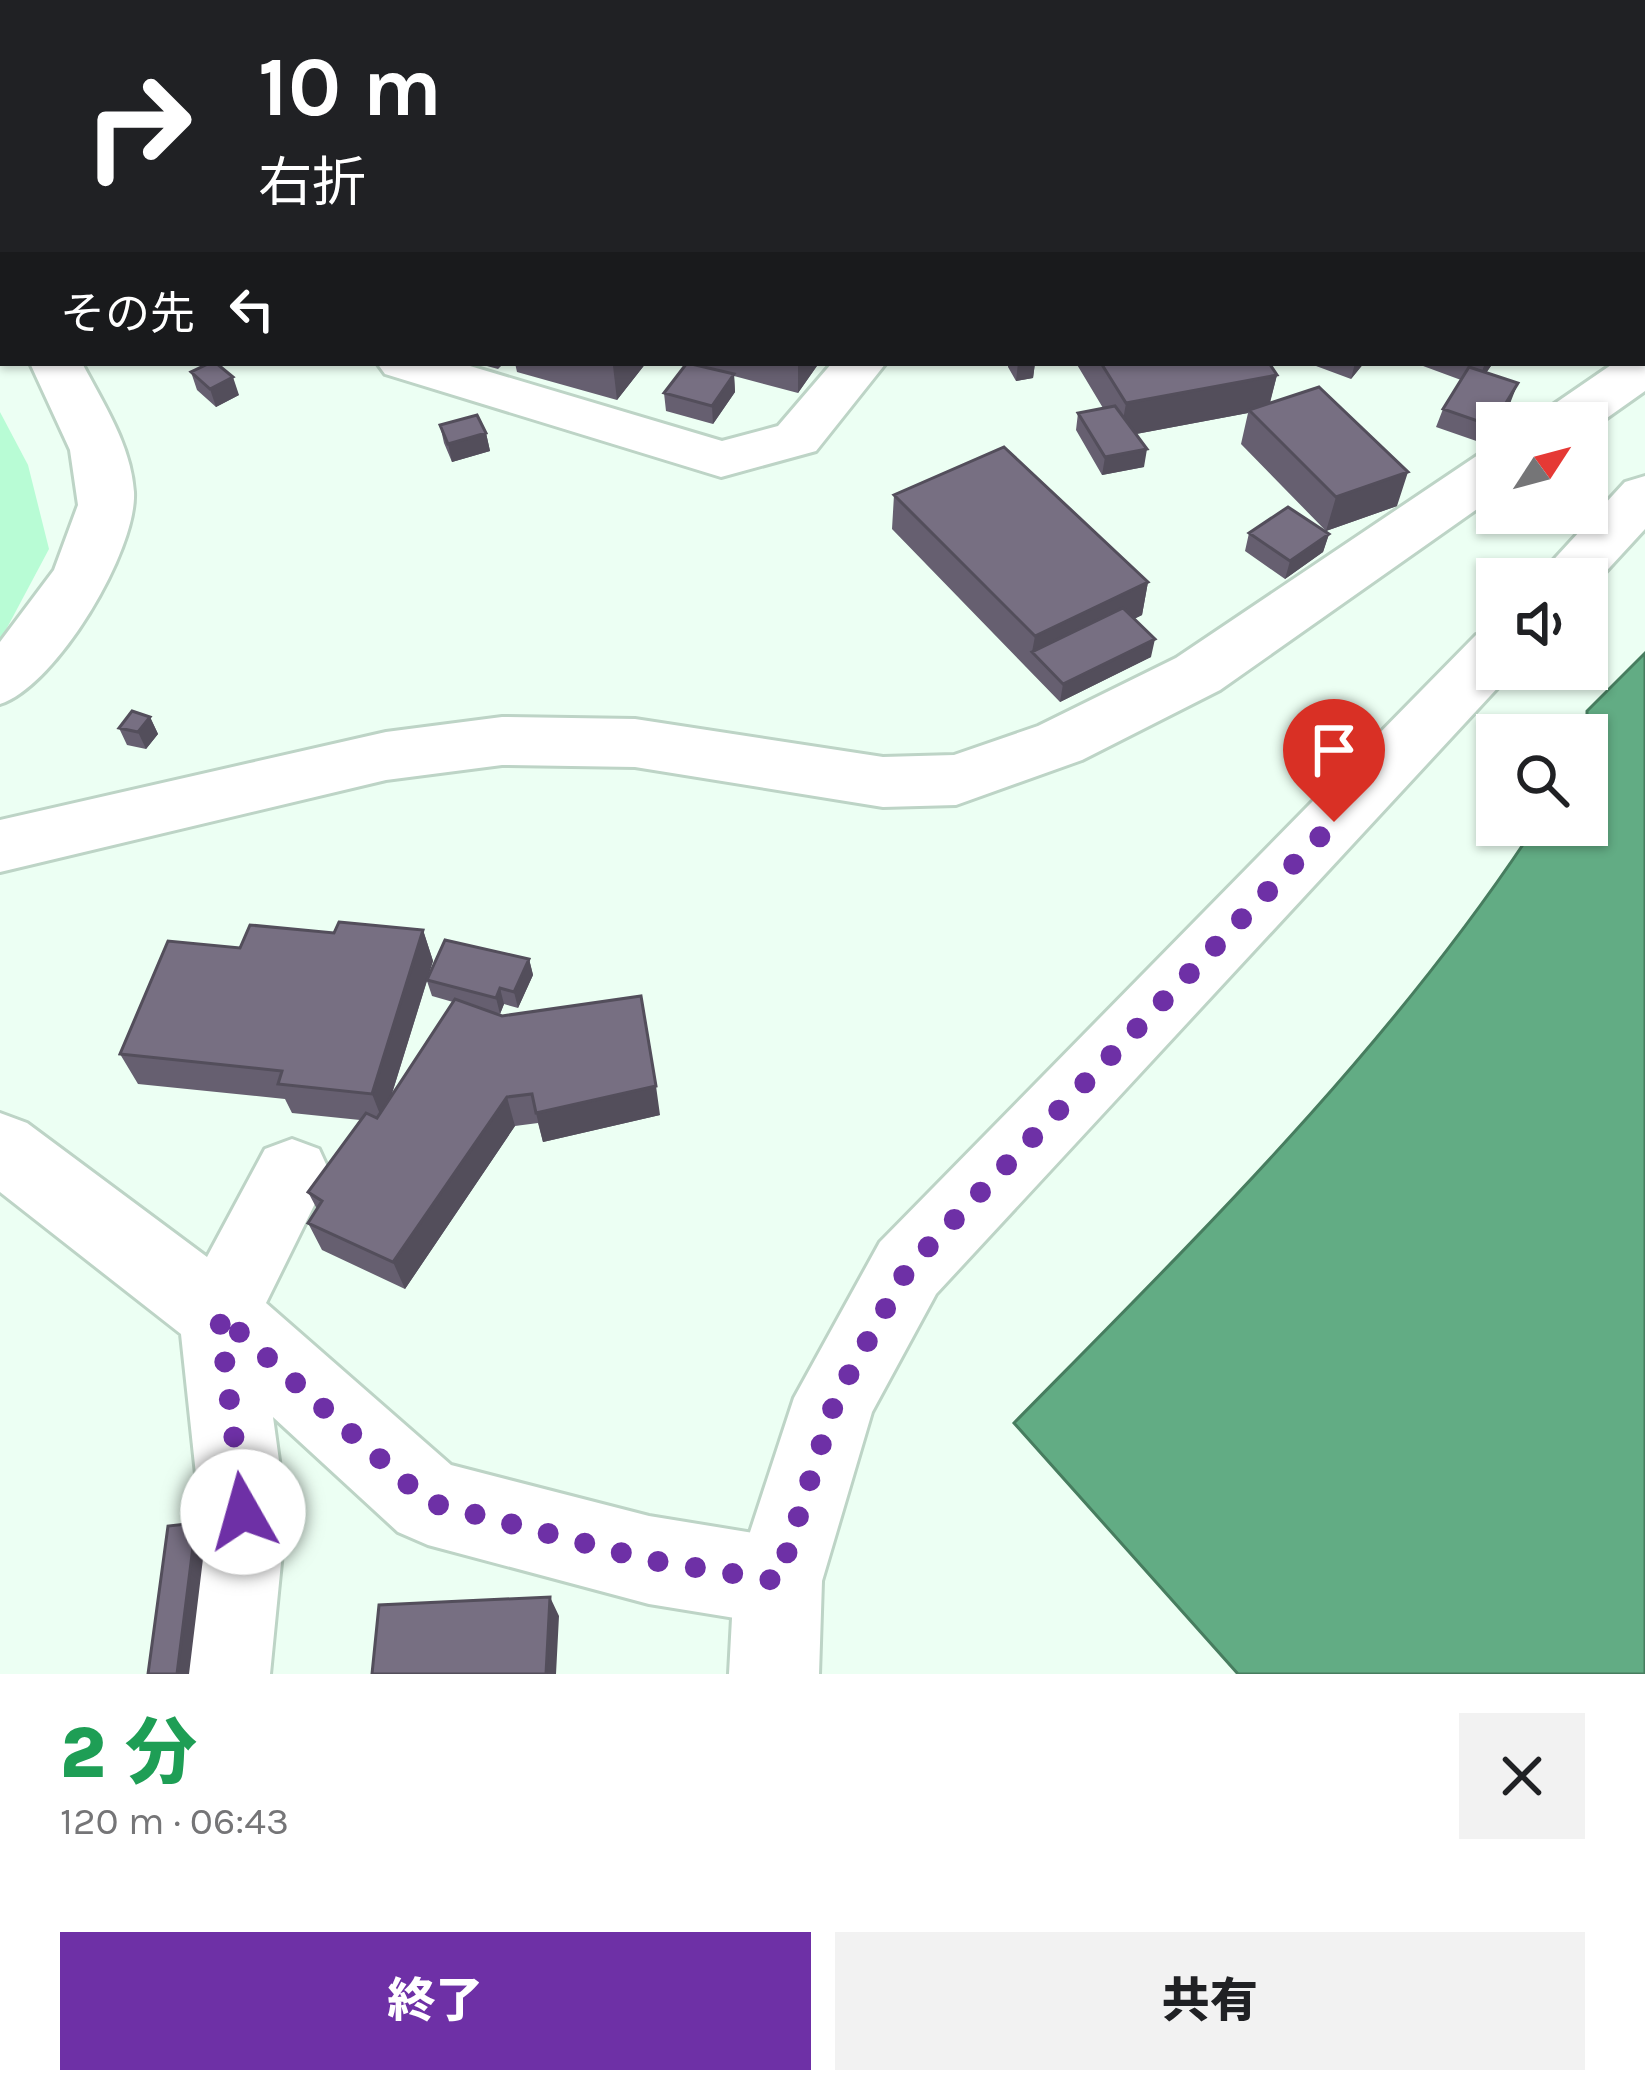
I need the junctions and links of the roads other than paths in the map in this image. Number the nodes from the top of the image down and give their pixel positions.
1 (57, 366) edge
2 (414, 366) edge
3 (858, 366) edge
4 (1645, 366) edge
5 (1593, 402) edge
6 (1476, 482) edge
7 (1645, 495) edge
8 (1585, 558) edge
9 (1476, 672) edge
10 (0, 681) edge
11 (0, 846) edge
12 (0, 1147) edge
13 (292, 1173) dead end
14 (219, 1314) junction
15 (778, 1581) junction
16 (225, 1674) edge
17 (774, 1674) edge

1 - 10 street
2 - 3 street
4 - 5 street
6 - 11 street
7 - 8 street
9 - 15 street
12 - 14 street
13 - 14 street
14 - 15 street
14 - 16 street
15 - 17 street

